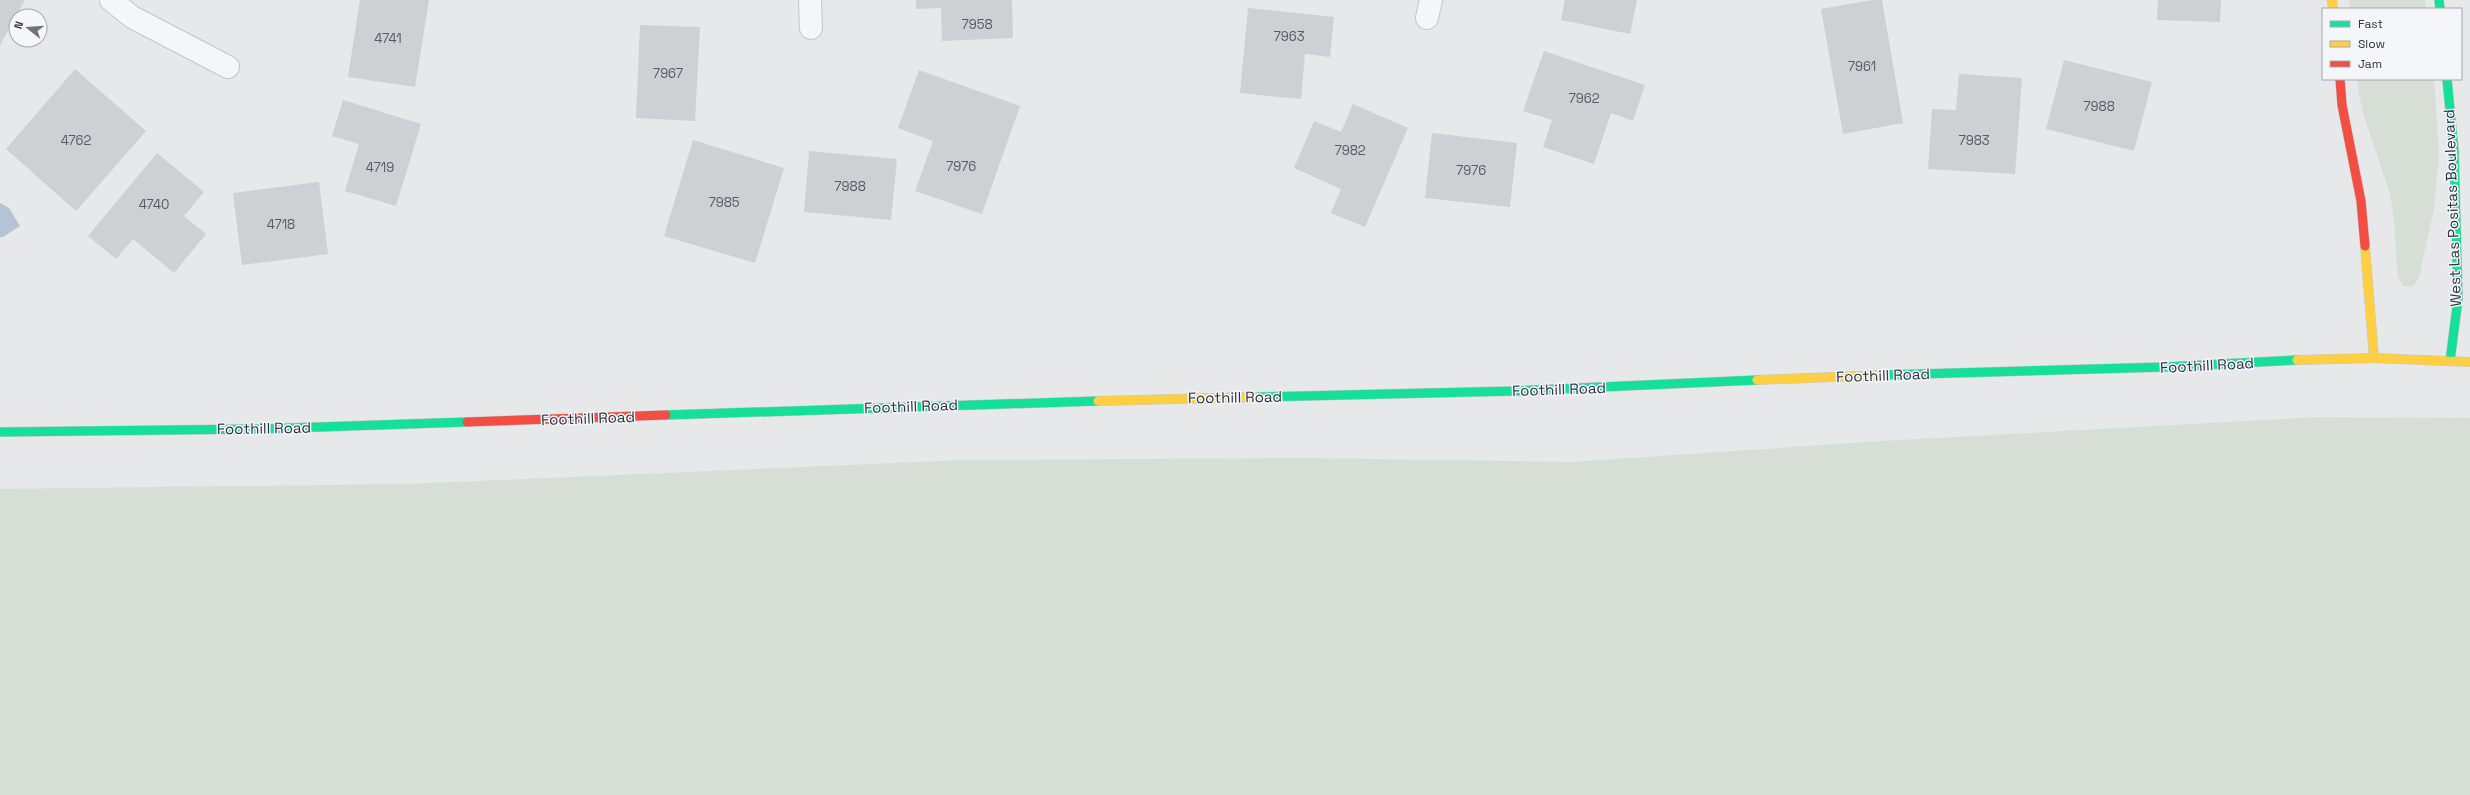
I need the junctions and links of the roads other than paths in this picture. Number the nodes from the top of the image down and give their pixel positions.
1 (111, 0) edge
2 (810, 0) edge
3 (811, 28) dead end
4 (228, 67) dead end
5 (2340, 80) edge
6 (2447, 80) edge
7 (2374, 358) junction
8 (2450, 361) junction
9 (2470, 362) edge
10 (0, 432) edge

1 - 4 street
2 - 3 street
5 - 7 main road
6 - 8 main road, West Las Positas Boulevard
7 - 8 main road, Foothill Road
7 - 10 main road, Foothill Road
8 - 9 main road, Foothill Road

